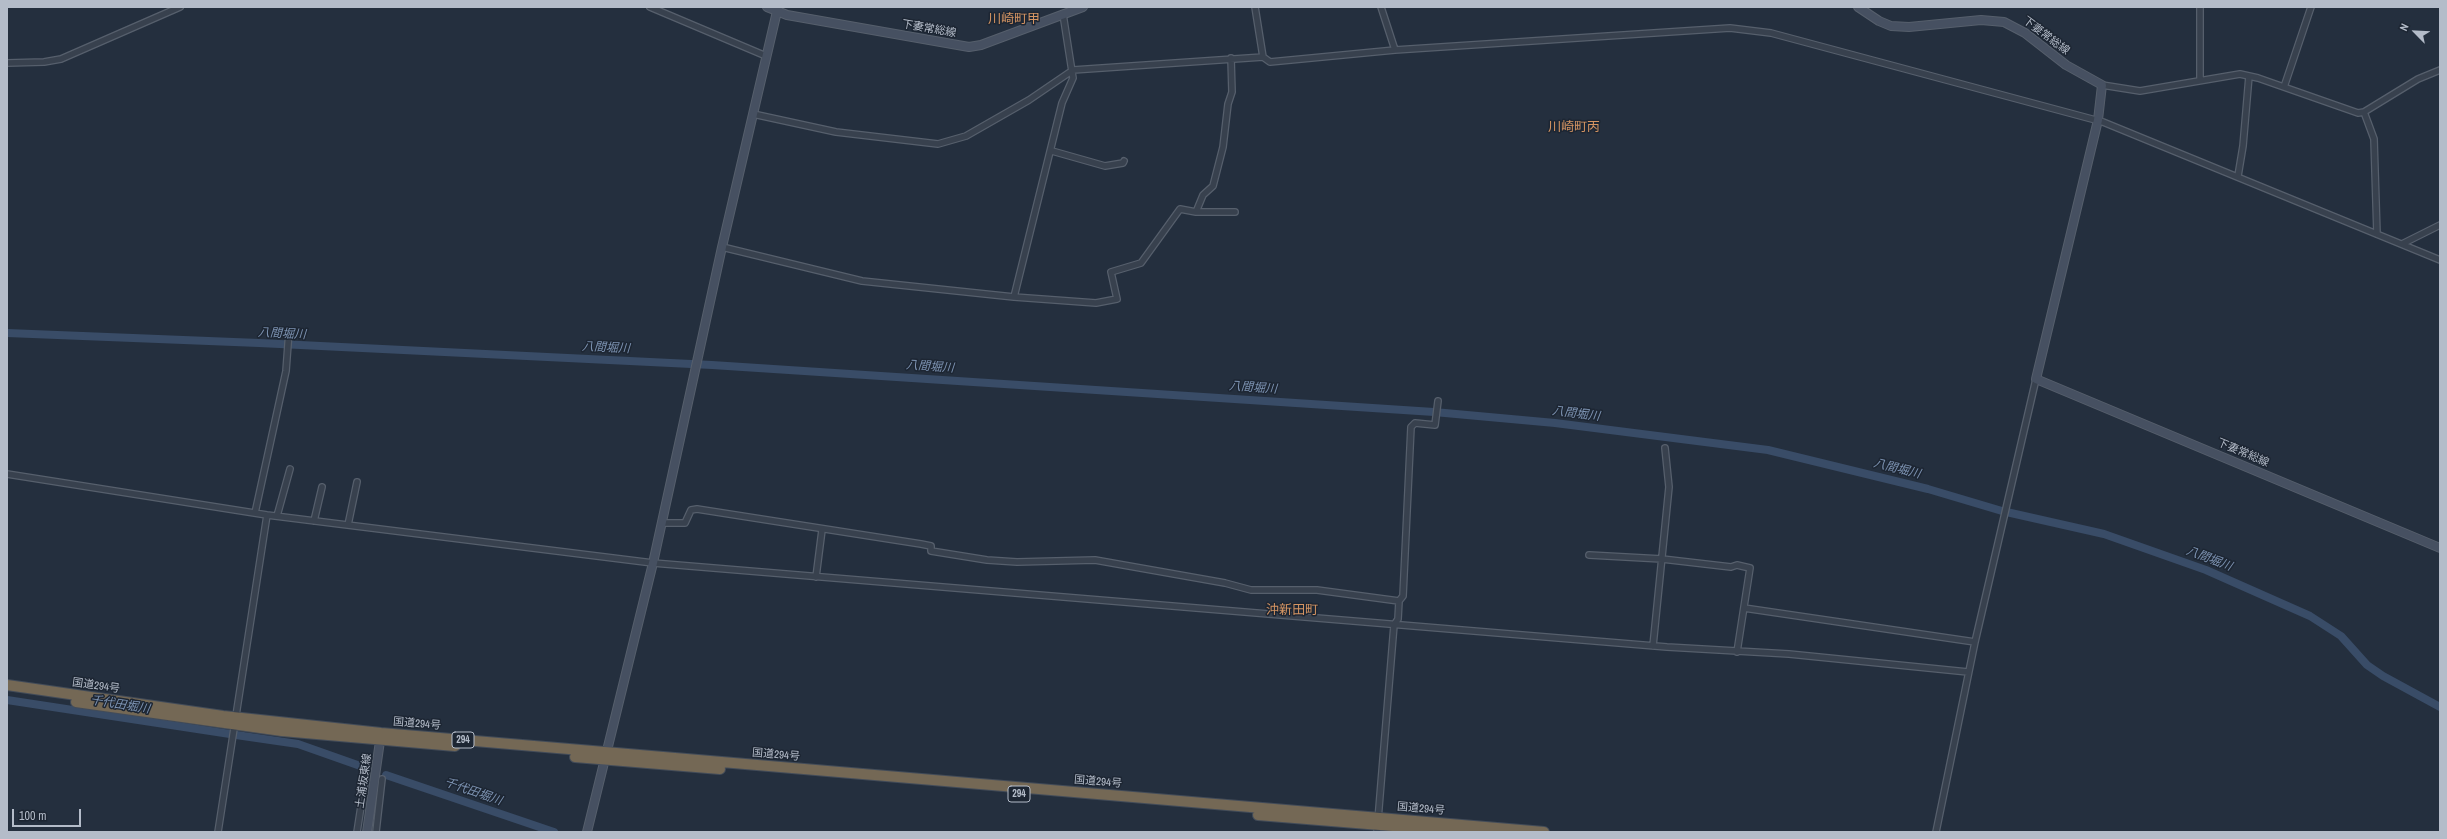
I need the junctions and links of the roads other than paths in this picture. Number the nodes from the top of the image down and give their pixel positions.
1 (180, 7) edge
2 (650, 7) edge
3 (767, 7) edge
4 (1083, 7) edge
5 (1255, 7) edge
6 (1381, 7) edge
7 (1858, 7) edge
8 (2200, 7) edge
9 (2311, 7) edge
10 (777, 9) edge
11 (1063, 14) junction
12 (1394, 50) junction
13 (766, 56) junction
14 (1263, 57) junction
15 (1230, 58) junction
16 (7, 64) edge
17 (1073, 70) junction
18 (2440, 70) edge
19 (2249, 76) junction
20 (2200, 79) junction
21 (2102, 85) junction
22 (2284, 87) junction
23 (2364, 112) junction
24 (753, 114) junction
25 (2098, 120) junction
26 (1052, 151) junction
27 (1124, 161) dead end
28 (2238, 176) junction
29 (1196, 212) junction
30 (1235, 212) dead end
31 (2440, 225) edge
32 (2377, 234) junction
33 (2402, 244) junction
34 (722, 247) junction
35 (2440, 260) edge
36 (1014, 297) junction
37 (289, 332) dead end
38 (2036, 379) junction
39 (1438, 401) dead end
40 (1665, 448) dead end
41 (290, 469) dead end
42 (7, 474) edge
43 (357, 482) dead end
44 (322, 487) dead end
45 (255, 513) junction
46 (267, 515) junction
47 (277, 516) junction
48 (314, 521) junction
49 (662, 522) junction
50 (348, 525) junction
51 (822, 530) junction
52 (2440, 548) edge
53 (1589, 555) dead end
54 (1662, 559) junction
55 (653, 563) junction
56 (816, 577) junction
57 (1399, 601) junction
58 (1744, 608) junction
59 (1394, 625) junction
60 (1975, 642) junction
61 (1653, 646) junction
62 (1737, 652) junction
63 (1968, 672) junction
64 (7, 685) edge
65 (7, 692) edge
66 (235, 722) junction
67 (381, 736) junction
68 (606, 756) junction
69 (366, 774) dead end
70 (382, 779) dead end
71 (1378, 825) edge
72 (218, 832) edge
73 (357, 832) edge
74 (367, 832) edge
75 (376, 832) edge
76 (587, 832) edge
77 (1466, 832) edge
78 (1544, 832) edge
79 (1936, 832) edge

1 - 16 street
2 - 13 street
3 - 10 main road, 下妻常総線
4 - 11 main road, 下妻常総線
5 - 14 street
6 - 12 street
7 - 21 main road, 下妻常総線
8 - 20 street
9 - 22 street
10 - 11 main road, 下妻常総線
10 - 13 main road
11 - 17 street
12 - 14 street
12 - 25 street
13 - 24 main road
14 - 15 street
15 - 17 street
15 - 29 street
17 - 24 street
17 - 26 street
18 - 23 street
19 - 20 street
19 - 22 street
19 - 28 street
20 - 21 street
21 - 25 main road
22 - 23 street
23 - 32 street
24 - 34 main road
25 - 28 street
25 - 38 main road
26 - 27 street
26 - 36 street
28 - 32 street
29 - 30 street
29 - 36 street
31 - 33 street
32 - 33 street
33 - 35 street
34 - 36 street
34 - 49 main road
37 - 45 street
38 - 52 main road, 下妻常総線
38 - 60 street
39 - 57 street
40 - 54 street
41 - 47 street
42 - 45 street
43 - 50 street
44 - 48 street
45 - 46 street
46 - 47 street
46 - 66 street
47 - 48 street
48 - 50 street
49 - 51 street
49 - 55 main road
50 - 55 street
51 - 56 street
51 - 57 street
53 - 54 street
54 - 58 street
54 - 61 street
55 - 56 street
55 - 68 main road
56 - 59 street
57 - 59 street
58 - 60 street
58 - 62 street
59 - 61 street
59 - 71 street
60 - 63 street
61 - 62 street
62 - 63 street
63 - 79 street
64 - 66 highway, 国道294号 / 294
65 - 66 highway, 国道294号 / 294
66 - 67 highway, 国道294号 / 294
66 - 72 street
67 - 68 highway, 国道294号 / 294
67 - 74 main road, 土浦坂東線
68 - 71 highway, 国道294号 / 294
68 - 76 main road
69 - 73 street
70 - 75 street
71 - 77 highway, 国道294号 / 294
71 - 78 highway, 国道294号 / 294

